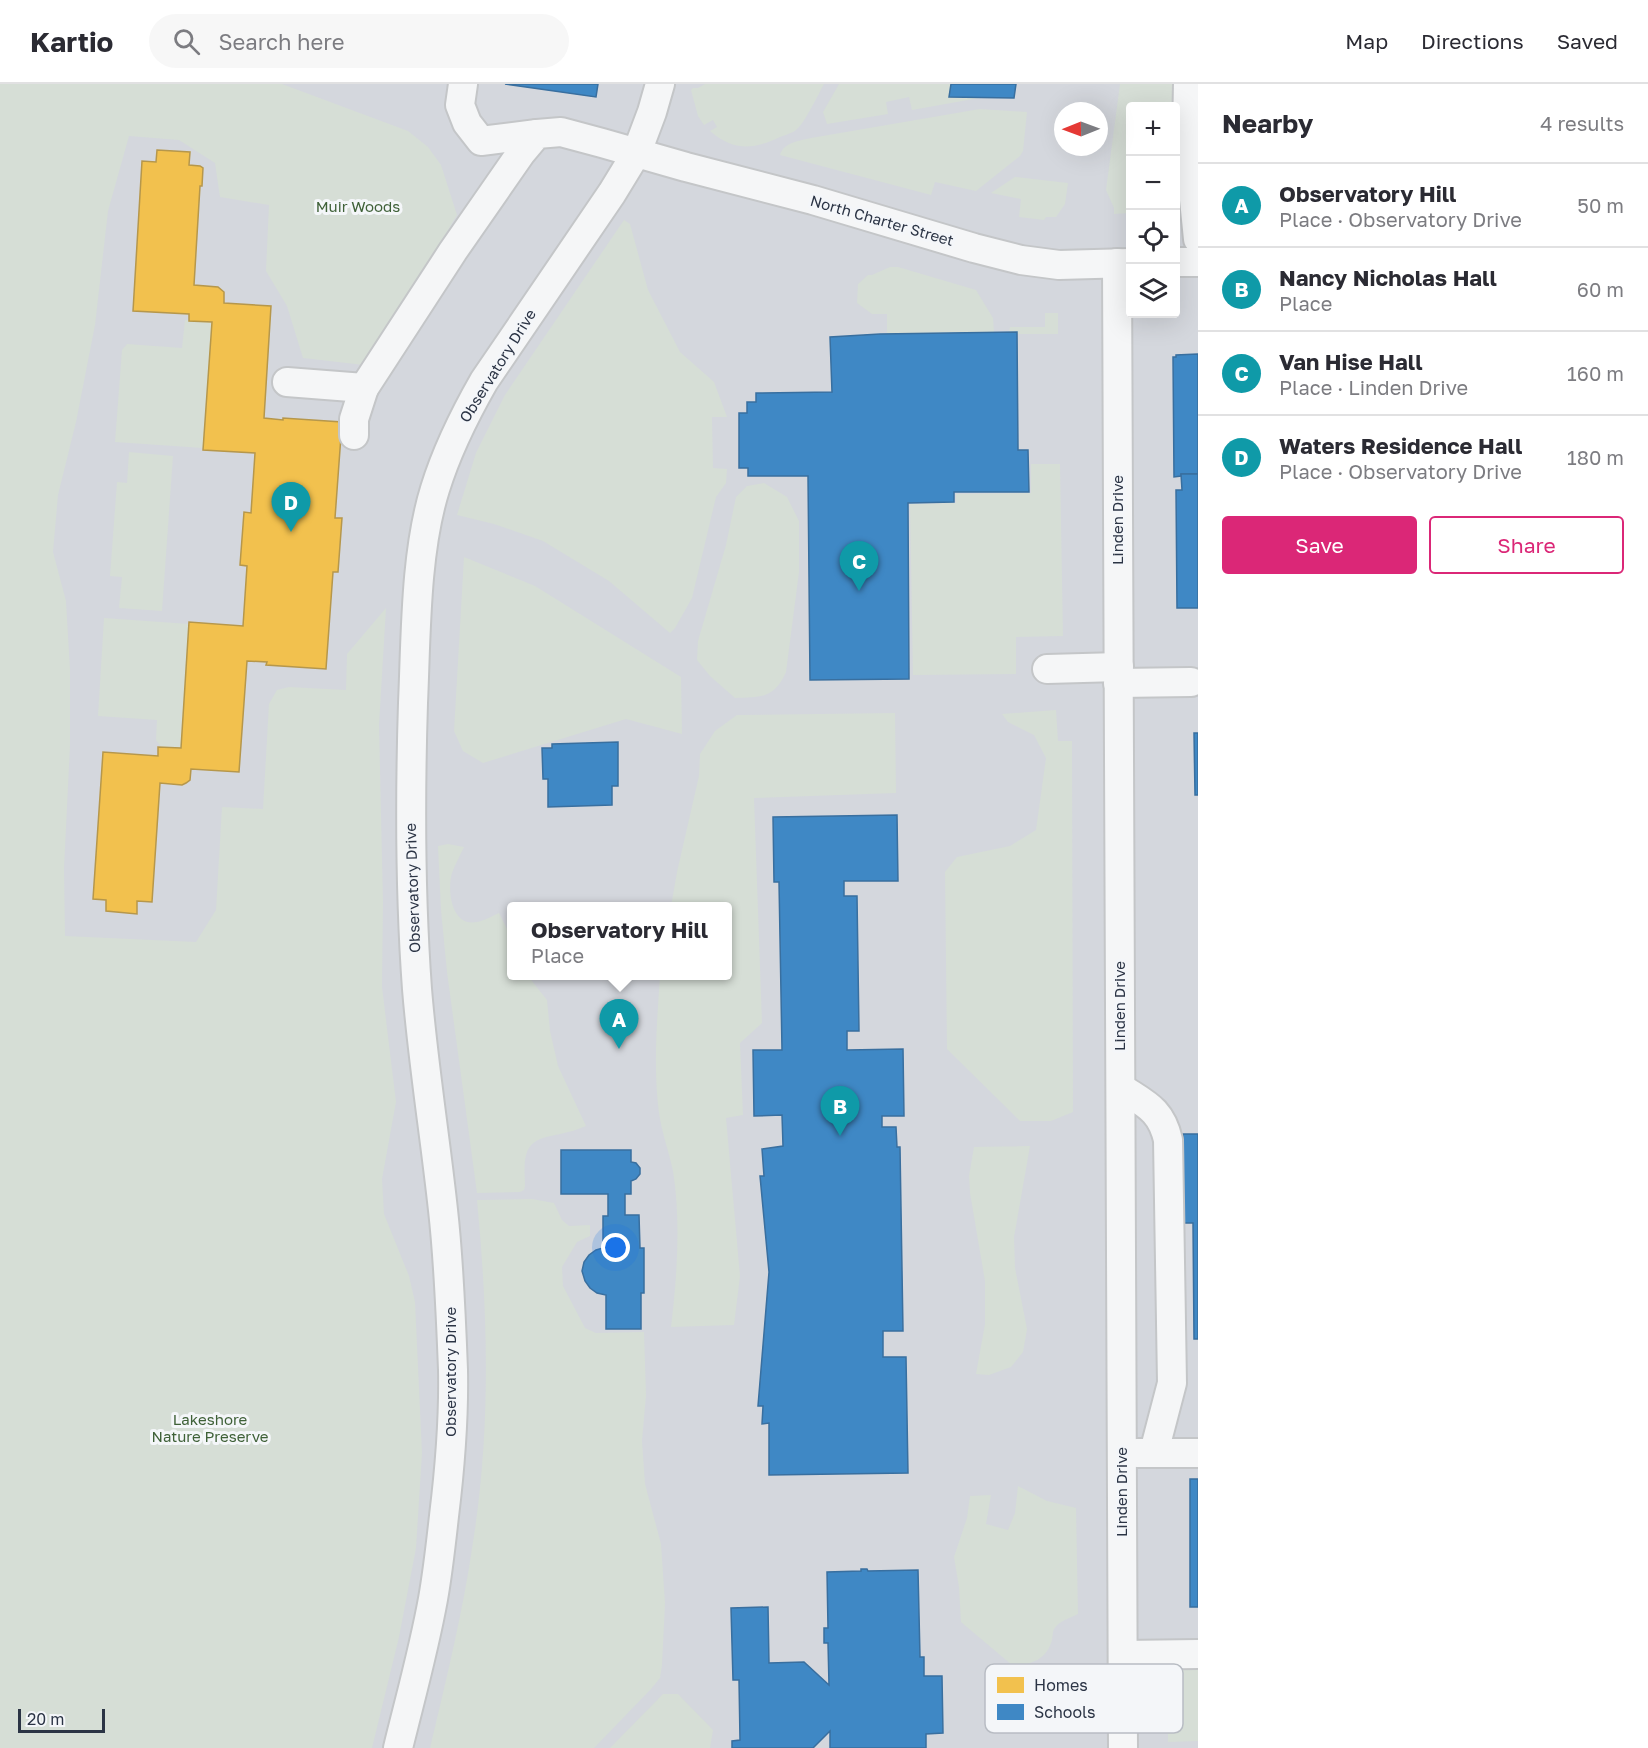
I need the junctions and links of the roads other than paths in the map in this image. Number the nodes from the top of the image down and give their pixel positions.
1 (463, 84) edge
2 (660, 84) edge
3 (1188, 84) edge
4 (1181, 130) edge
5 (537, 134) junction
6 (637, 152) junction
7 (1198, 239) edge
8 (1180, 262) edge
9 (1198, 262) edge
10 (1124, 263) edge
11 (287, 382) dead end
12 (364, 388) junction
13 (354, 435) dead end
14 (1047, 669) dead end
15 (1118, 675) junction
16 (1191, 682) dead end
17 (1121, 1088) junction
18 (1154, 1452) junction
19 (1122, 1453) junction
20 (1198, 1453) edge
21 (1198, 1654) edge
22 (1123, 1655) junction
23 (1123, 1664) edge
24 (398, 1748) edge

1 - 5 street, North Charter Street
2 - 6 street, Observatory Drive
3 - 4 street
4 - 7 street
5 - 6 street, North Charter Street
5 - 12 street
6 - 10 street, North Charter Street
6 - 24 street, Observatory Drive
8 - 9 street
10 - 15 street, Linden Drive
11 - 12 street
12 - 13 street
14 - 15 street
15 - 16 street
15 - 17 street, Linden Drive
17 - 18 street
17 - 19 street, Linden Drive
18 - 19 street
18 - 20 street
19 - 22 street, Linden Drive
21 - 22 street
22 - 23 street, Linden Drive

